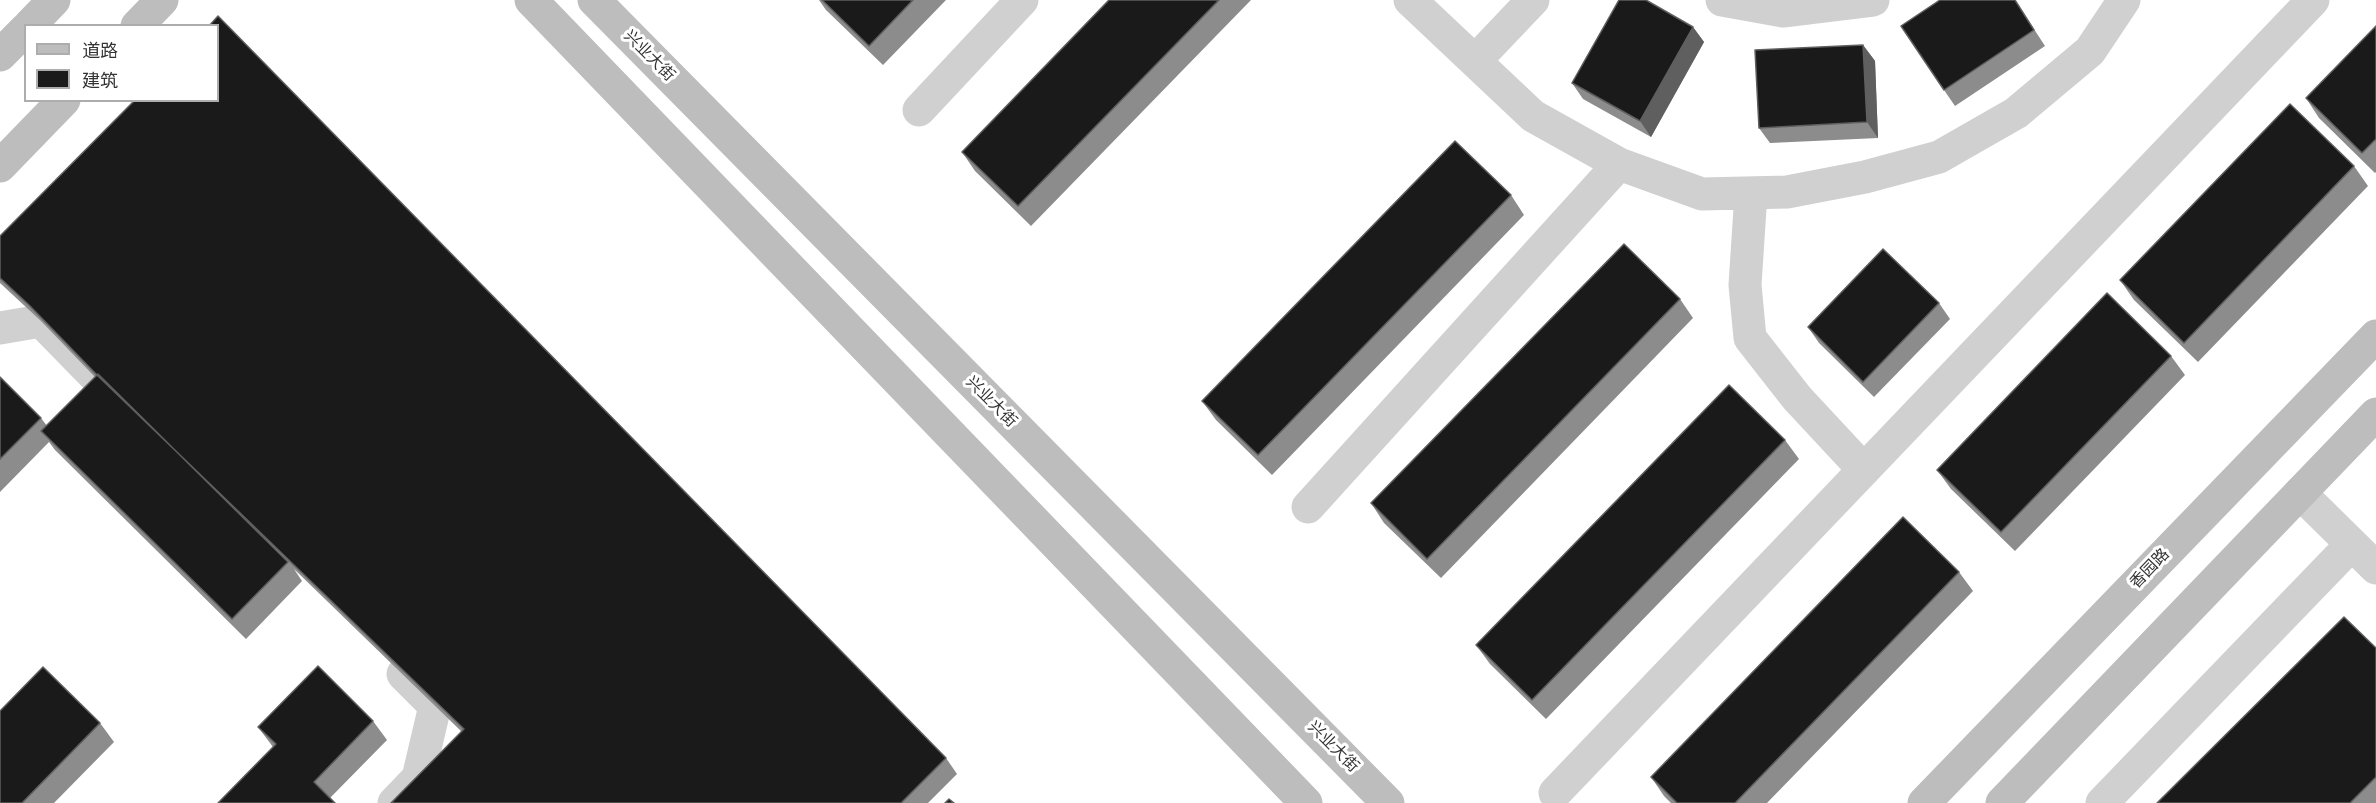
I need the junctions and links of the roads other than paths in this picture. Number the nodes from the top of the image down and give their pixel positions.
1 (54, 0) edge
2 (162, 0) edge
3 (531, 0) edge
4 (594, 0) edge
5 (1022, 0) edge
6 (1410, 0) edge
7 (1533, 0) edge
8 (1722, 0) edge
9 (1873, 0) edge
10 (2124, 0) edge
11 (2313, 0) edge
12 (31, 24) edge
13 (139, 24) edge
14 (24, 31) edge
15 (0, 55) edge
16 (1475, 61) junction
17 (62, 102) edge
18 (919, 110) dead end
19 (1619, 164) junction
20 (0, 166) edge
21 (1751, 193) junction
22 (0, 328) edge
23 (2376, 336) edge
24 (2376, 414) edge
25 (145, 426) edge
26 (1864, 470) junction
27 (2300, 493) junction
28 (1308, 507) dead end
29 (2352, 544) junction
30 (2376, 568) edge
31 (380, 653) edge
32 (1555, 794) dead end
33 (394, 803) edge
34 (1306, 803) edge
35 (1388, 803) edge
36 (1924, 803) edge
37 (2002, 803) edge
38 (2102, 803) edge

1 - 12 main road
2 - 13 main road
3 - 34 main road
4 - 35 main road, 兴业大街
5 - 18 street
6 - 16 street
7 - 16 street
8 - 9 street
10 - 21 street
11 - 26 street
14 - 15 main road
16 - 19 street
17 - 20 main road
19 - 21 street
19 - 28 street
21 - 26 street
22 - 25 street
23 - 36 main road, 香园路
24 - 27 main road
26 - 32 street
27 - 29 street
27 - 37 main road
29 - 30 street
29 - 38 street
31 - 33 street

